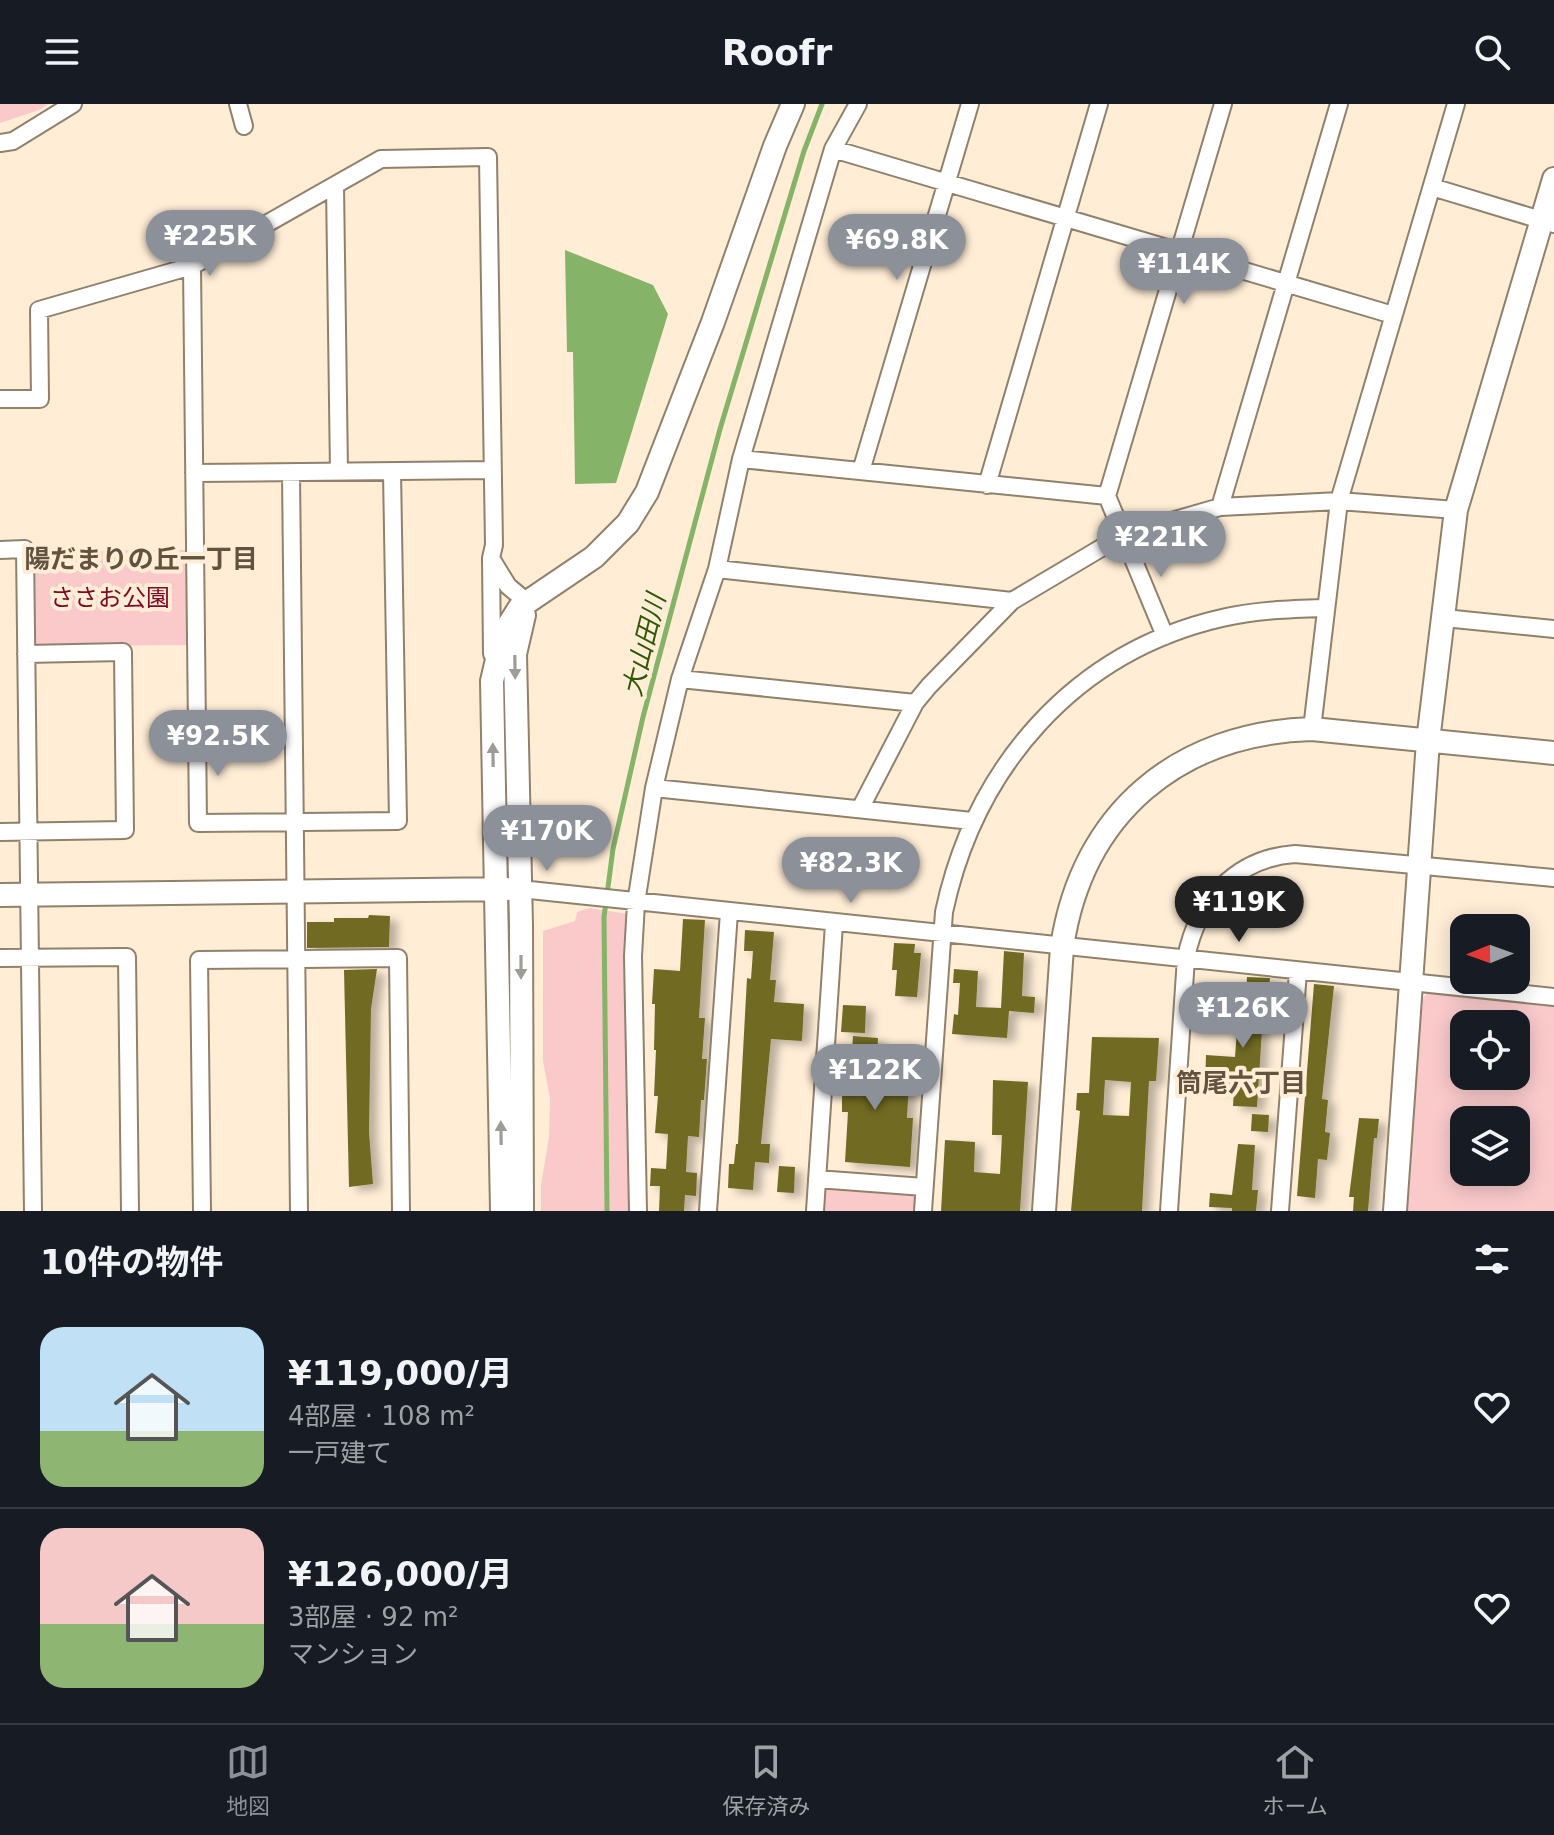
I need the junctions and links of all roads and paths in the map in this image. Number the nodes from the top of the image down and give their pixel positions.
1 (73, 104) edge
2 (238, 104) edge
3 (793, 104) edge
4 (858, 104) edge
5 (970, 104) edge
6 (1099, 104) edge
7 (1223, 104) edge
8 (1339, 104) edge
9 (1456, 104) edge
10 (244, 126) dead end
11 (0, 143) edge
12 (833, 149) junction
13 (1554, 179) edge
14 (947, 183) junction
15 (335, 185) junction
16 (1432, 187) junction
17 (1065, 218) junction
18 (1548, 222) edge
19 (1180, 251) junction
20 (192, 266) junction
21 (1287, 284) junction
22 (1393, 315) junction
23 (0, 399) edge
24 (741, 459) junction
25 (493, 470) junction
26 (861, 471) junction
27 (339, 472) junction
28 (392, 472) junction
29 (194, 473) junction
30 (291, 473) junction
31 (987, 485) junction
32 (1107, 496) junction
33 (1339, 501) junction
34 (1220, 507) junction
35 (1456, 510) junction
36 (1123, 535) junction
37 (0, 550) edge
38 (491, 558) junction
39 (717, 569) junction
40 (532, 598) junction
41 (1012, 601) junction
42 (1325, 608) junction
43 (1444, 618) junction
44 (1554, 629) edge
45 (1165, 636) junction
46 (26, 654) junction
47 (680, 679) junction
48 (492, 681) junction
49 (915, 703) junction
50 (1312, 729) junction
51 (1428, 741) junction
52 (1554, 753) edge
53 (654, 788) junction
54 (860, 809) junction
55 (972, 821) junction
56 (296, 822) junction
57 (0, 832) edge
58 (29, 832) junction
59 (1420, 865) junction
60 (1554, 878) edge
61 (495, 889) junction
62 (520, 889) junction
63 (296, 891) junction
64 (29, 894) junction
65 (0, 895) edge
66 (636, 903) junction
67 (729, 912) junction
68 (834, 924) junction
69 (942, 934) junction
70 (1062, 947) junction
71 (0, 958) edge
72 (30, 958) junction
73 (1186, 958) junction
74 (296, 959) junction
75 (1298, 971) junction
76 (1411, 983) junction
77 (1554, 997) edge
78 (817, 1179) junction
79 (924, 1187) junction
80 (33, 1211) edge
81 (130, 1211) edge
82 (202, 1211) edge
83 (299, 1211) edge
84 (401, 1211) edge
85 (502, 1211) edge
86 (522, 1211) edge
87 (638, 1211) edge
88 (708, 1211) edge
89 (815, 1211) edge
90 (923, 1211) edge
91 (1044, 1211) edge
92 (1169, 1211) edge
93 (1280, 1211) edge
94 (1395, 1211) edge

1 - 11 street
2 - 10 street
3 - 40 street
4 - 12 street
5 - 14 street
6 - 17 street
7 - 19 street
8 - 21 street
9 - 16 street
12 - 14 street
12 - 24 street
13 - 18 street
14 - 17 street
14 - 26 street
15 - 20 street
15 - 25 street
15 - 27 street
16 - 18 street
16 - 22 street
17 - 19 street
17 - 31 street
18 - 35 street
19 - 21 street
19 - 32 street
20 - 23 street
20 - 29 street
21 - 22 street
21 - 34 street
22 - 33 street
24 - 26 street
24 - 39 street
25 - 28 street
25 - 38 street
26 - 31 street
27 - 28 street
27 - 30 street
28 - 56 street
29 - 30 street
29 - 56 street
30 - 56 street
31 - 32 street
32 - 36 street
33 - 34 street
33 - 35 street
33 - 42 street
34 - 36 street
35 - 43 street
36 - 41 street
36 - 45 street
37 - 46 street
38 - 40 street
38 - 48 street
39 - 41 street
39 - 47 street
40 - 48 street
40 -> 62 street
41 - 49 street
42 - 45 street
42 - 50 street
43 - 44 street
43 - 51 street
45 - 55 street
46 - 58 street
46 - 58 street
47 - 49 street
47 - 53 street
61 -> 48 street
49 - 54 street
50 - 51 street
50 - 70 street
51 - 52 street
51 - 59 street
53 - 54 street
53 - 66 street
54 - 55 street
55 - 69 street
56 - 63 street
57 - 58 street
58 - 64 street
59 - 60 street
59 - 73 street
59 - 76 street
61 - 62 street
61 - 63 street
85 -> 61 street
62 - 66 street
62 -> 86 street
63 - 64 street
63 - 74 street
64 - 65 street
64 - 72 street
66 - 67 street
66 - 87 street
67 - 68 street
67 - 88 street
68 - 69 street
68 - 78 street
69 - 70 street
69 - 79 street
70 - 73 street
70 - 91 street
71 - 72 street
72 - 80 street
72 - 81 street
73 - 75 street
73 - 92 street
74 - 82 street
74 - 83 street
74 - 84 street
75 - 76 street
75 - 93 street
76 - 77 street
76 - 94 street
78 - 79 street
78 - 89 street
79 - 90 street

